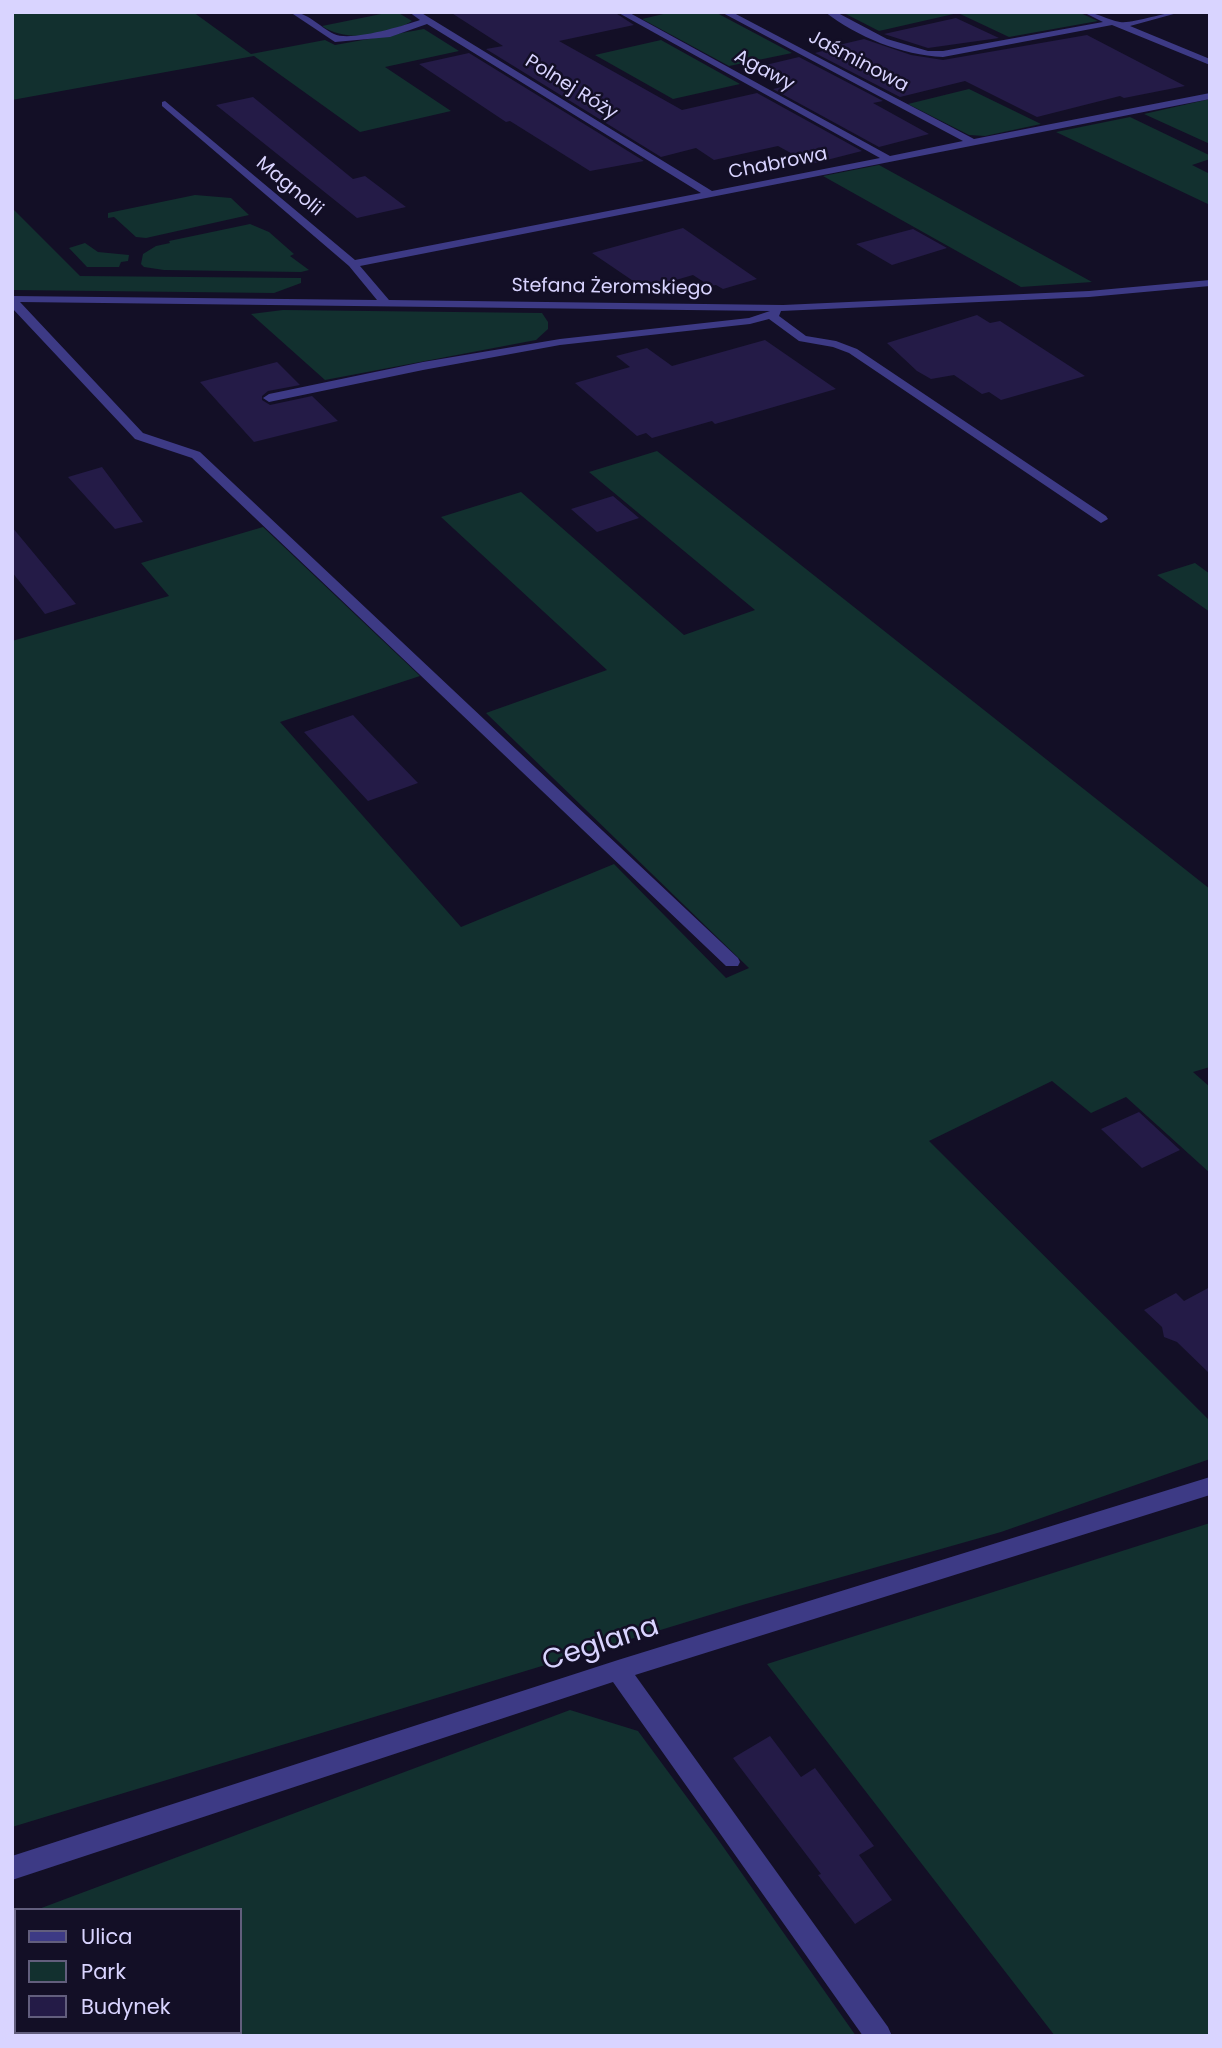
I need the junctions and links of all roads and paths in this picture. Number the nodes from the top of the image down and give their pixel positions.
1 (294, 12) edge
2 (413, 12) edge
3 (621, 12) edge
4 (725, 12) edge
5 (829, 12) edge
6 (1087, 12) edge
7 (1178, 12) edge
8 (427, 21) junction
9 (1115, 24) junction
10 (1210, 62) edge
11 (1210, 96) edge
12 (165, 104) dead end
13 (974, 143) junction
14 (891, 160) junction
15 (710, 194) junction
16 (353, 264) junction
17 (1210, 283) edge
18 (12, 300) edge
19 (386, 303) junction
20 (650, 307) junction
21 (778, 312) junction
22 (620, 336) junction
23 (269, 398) dead end
24 (1101, 519) dead end
25 (733, 962) dead end
26 (1210, 1486) edge
27 (618, 1670) junction
28 (12, 1868) edge
29 (879, 2036) edge

1 - 8 street
2 - 8 street, Polnej Róży
3 - 14 street, Agawy
4 - 13 street, Jaśminowa
5 - 9 street
6 - 9 street
7 - 9 street
8 - 15 street, Polnej Róży
9 - 10 street
11 - 13 street, Chabrowa
12 - 16 street, Magnolii
13 - 14 street, Chabrowa
14 - 15 street, Chabrowa
15 - 16 street, Chabrowa
16 - 19 street, Magnolii
17 - 21 street, Stefana Żeromskiego
18 - 19 street, Stefana Żeromskiego
18 - 25 street
19 - 20 street, Stefana Żeromskiego
20 - 21 street, Stefana Żeromskiego
20 - 22 street
21 - 22 street
21 - 24 street
22 - 23 street
26 - 27 street, Ceglana
27 - 28 street, Ceglana
27 - 29 street

